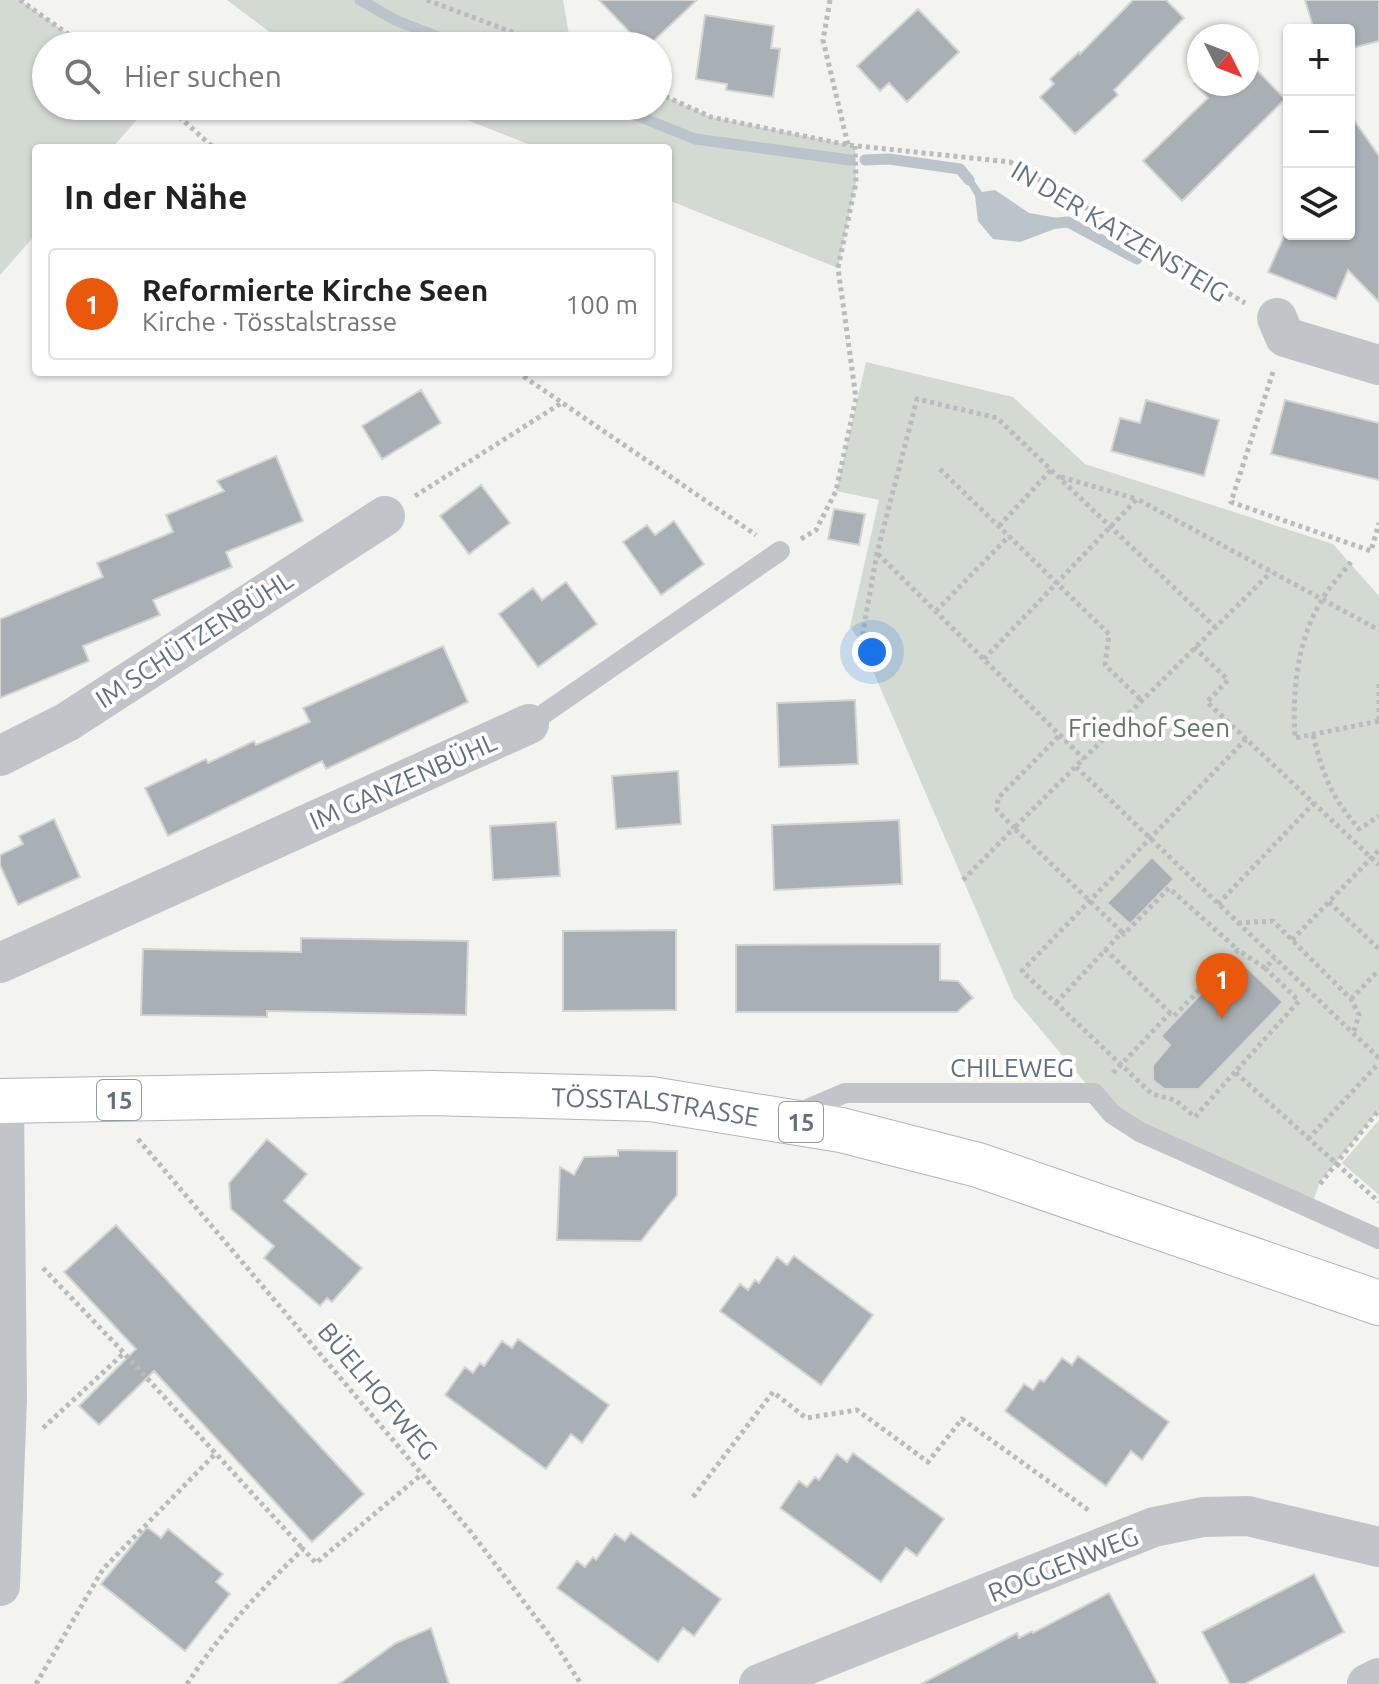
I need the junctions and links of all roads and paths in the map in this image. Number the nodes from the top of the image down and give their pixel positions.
1 (20, 0) edge
2 (427, 0) edge
3 (830, 0) edge
4 (65, 32) edge
5 (512, 32) edge
6 (672, 99) edge
7 (183, 120) edge
8 (210, 144) edge
9 (852, 146) junction
10 (1281, 328) junction
11 (1379, 365) edge
12 (523, 376) edge
13 (563, 402) junction
14 (940, 469) dead end
15 (1051, 470) junction
16 (1056, 475) junction
17 (1137, 499) junction
18 (385, 516) joint
19 (1379, 523) edge
20 (999, 526) junction
21 (1110, 526) junction
22 (1009, 536) junction
23 (780, 551) junction
24 (877, 553) junction
25 (1351, 562) dead end
26 (1271, 572) junction
27 (1056, 583) junction
28 (1322, 599) junction
29 (936, 611) junction
30 (1215, 627) junction
31 (1379, 630) edge
32 (861, 643) dead end
33 (1194, 647) junction
34 (984, 659) junction
35 (1379, 684) edge
36 (1142, 701) junction
37 (1379, 721) edge
38 (529, 724) joint
39 (1312, 734) junction
40 (1060, 735) junction
41 (1246, 739) junction
42 (0, 756) edge
43 (1084, 759) junction
44 (1076, 767) junction
45 (1314, 803) junction
46 (1379, 816) edge
47 (1014, 828) junction
48 (1150, 838) junction
49 (1379, 850) edge
50 (1371, 858) junction
51 (1379, 865) edge
52 (963, 880) dead end
53 (1090, 901) junction
54 (1329, 902) junction
55 (1218, 904) junction
56 (1238, 923) junction
57 (1122, 932) junction
58 (1292, 940) junction
59 (1105, 949) junction
60 (1379, 949) edge
61 (1238, 950) junction
62 (1275, 958) junction
63 (0, 963) edge
64 (1265, 968) junction
65 (1379, 970) edge
66 (1351, 999) junction
67 (1056, 1003) junction
68 (1170, 1013) junction
69 (1353, 1034) junction
70 (1379, 1060) edge
71 (1122, 1064) junction
72 (1235, 1072) junction
73 (1094, 1093) junction
74 (2, 1101) edge
75 (1379, 1110) edge
76 (784, 1119) junction
77 (132, 1132) dead end
78 (1308, 1139) junction
79 (1335, 1163) junction
80 (1379, 1202) edge
81 (1311, 1207) junction
82 (1379, 1239) edge
83 (42, 1267) dead end
84 (1379, 1303) edge
85 (124, 1353) junction
86 (5, 1449) junction
87 (215, 1454) junction
88 (422, 1474) junction
89 (693, 1497) dead end
90 (1127, 1538) junction
91 (1379, 1547) edge
92 (303, 1549) junction
93 (0, 1586) edge
94 (1379, 1678) edge
95 (36, 1684) edge
96 (187, 1684) edge
97 (581, 1684) edge
98 (759, 1684) edge
99 (1367, 1684) edge

1 - 4 path
2 - 5 path
3 - 9 path
6 - 9 path, IN DER KATZENSTEIG
7 - 8 path
9 - 10 path, IN DER KATZENSTEIG
9 - 23 path
10 - 11 street
10 - 19 path
12 - 13 path
13 - 18 path
13 - 23 path
14 - 20 path
15 - 16 path
15 - 20 path
15 - 24 path
16 - 17 path
16 - 21 path
17 - 21 path
17 - 26 path
18 - 42 street, IM SCHÜTZENBÜHL
20 - 22 path
21 - 27 path
21 - 30 path
22 - 27 path
22 - 29 path
23 - 38 lane, IM GANZENBÜHL
24 - 29 path
24 - 32 path
25 - 28 path
26 - 28 path
26 - 30 path
27 - 34 path
27 - 36 path
28 - 31 path
28 - 39 path
29 - 34 path
30 - 33 path
33 - 36 path
33 - 41 path
34 - 40 path
35 - 37 path
36 - 43 path
37 - 39 path
38 - 63 street, IM GANZENBÜHL
39 - 46 path
40 - 43 path
40 - 47 path
41 - 45 path
41 - 48 path
43 - 44 path
44 - 47 path
44 - 48 path
45 - 50 path
45 - 55 path
47 - 52 path
47 - 53 path
48 - 53 path
48 - 55 path
49 - 50 path
50 - 51 path
50 - 54 path
53 - 57 path
53 - 67 path
54 - 58 path
54 - 60 path
55 - 56 path
56 - 58 path
56 - 62 path
57 - 59 path
57 - 61 path
58 - 66 path
59 - 67 path
59 - 68 path
61 - 64 path
61 - 68 path
62 - 64 path
62 - 69 path
64 - 72 path
65 - 66 path
66 - 69 path
67 - 71 path
68 - 71 path
69 - 70 path
70 - 78 path
71 - 72 path
71 - 73 path
72 - 78 path
73 - 76 lane, CHILEWEG
73 - 81 lane, CHILEWEG
74 - 76 main road, TÖSSTALSTRASSE / 15
74 - 86 street
75 - 79 path
76 - 84 main road, TÖSSTALSTRASSE / 15
77 - 88 path, BÜELHOFWEG
78 - 79 path
79 - 80 path
79 - 81 path
81 - 82 lane, CHILEWEG
83 - 85 path
85 - 86 path
85 - 87 path
86 - 93 street
87 - 92 path
87 - 95 path
88 - 92 path
88 - 97 path, BÜELHOFWEG
89 - 90 path
90 - 91 street, ROGGENWEG
90 - 98 street, ROGGENWEG
92 - 96 path
94 - 99 street

